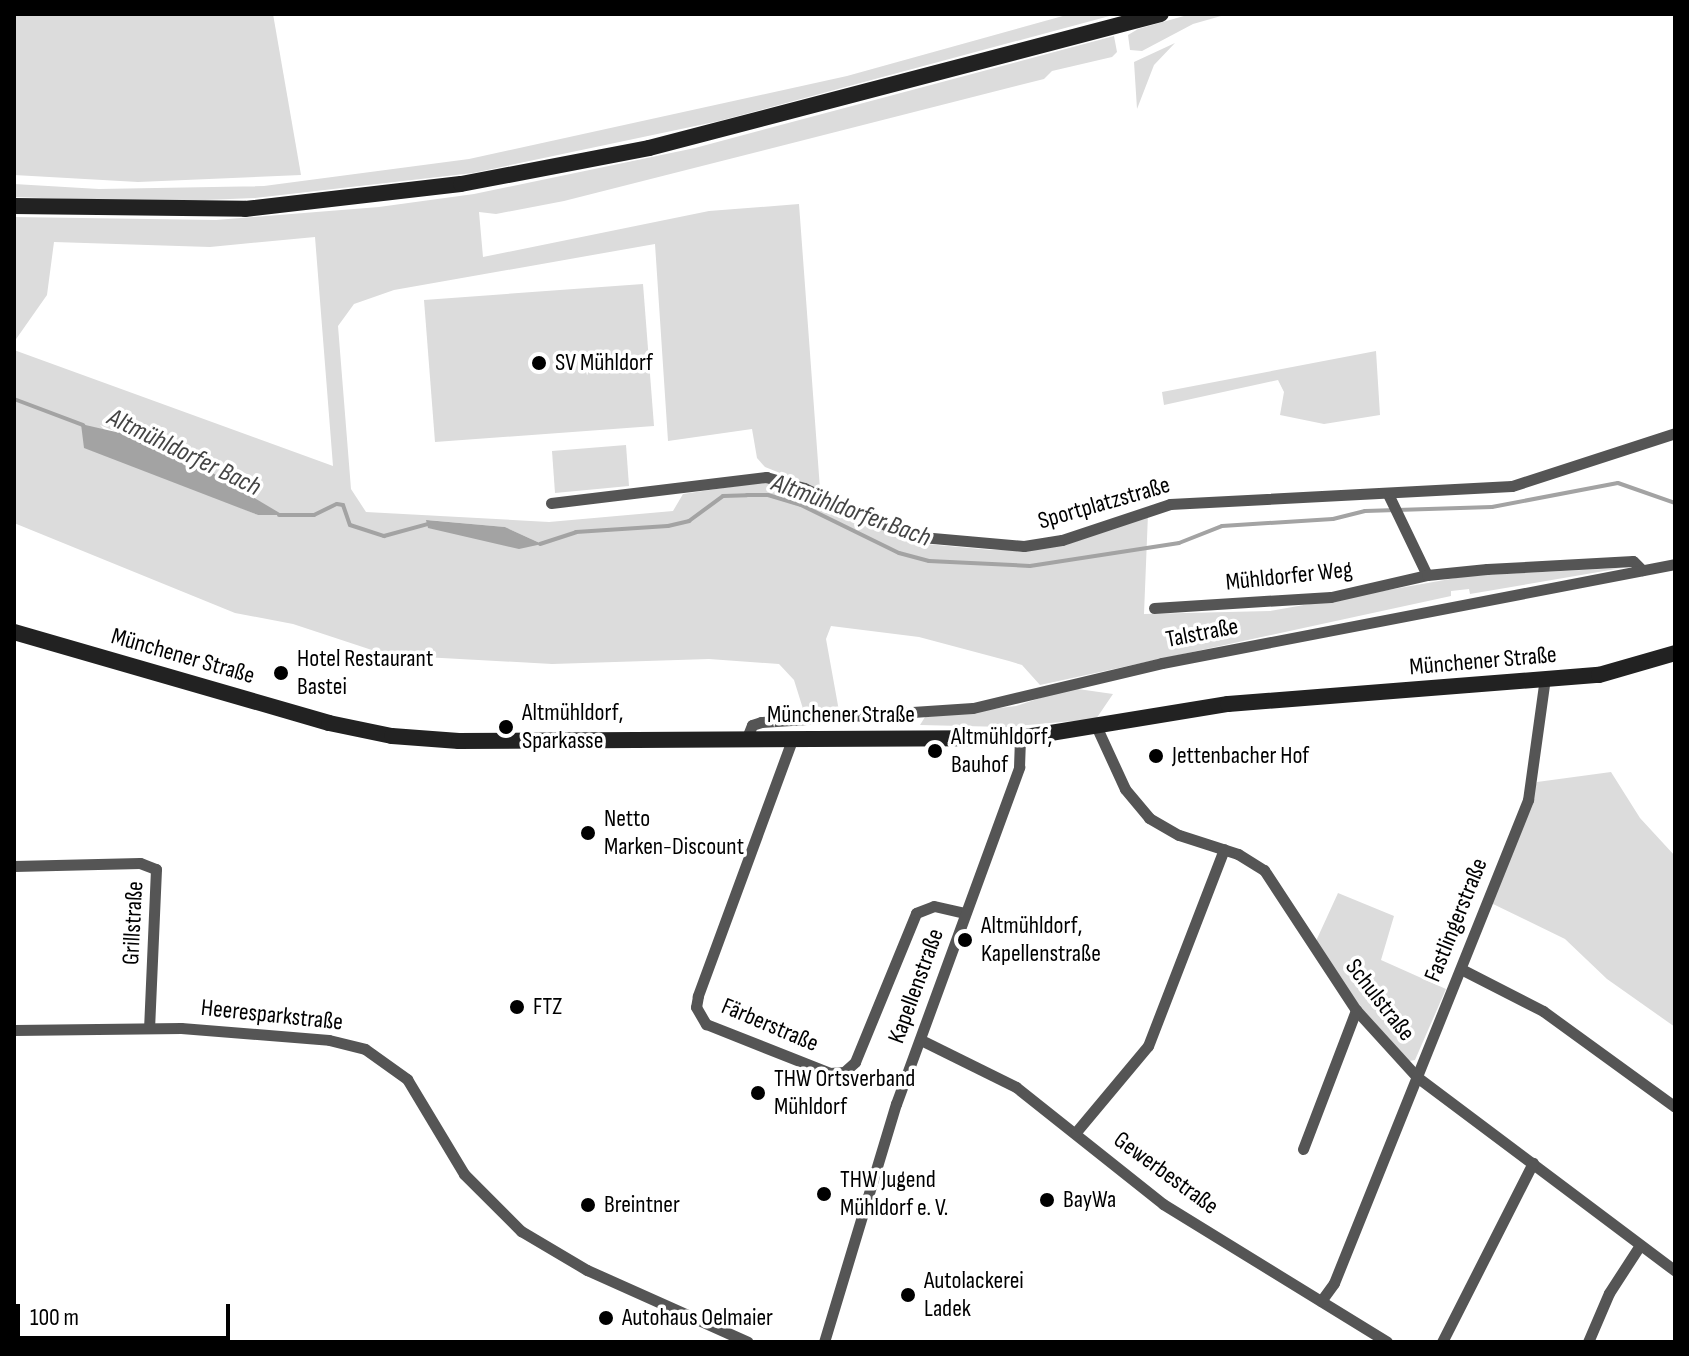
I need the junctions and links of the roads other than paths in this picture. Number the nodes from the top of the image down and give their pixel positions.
1 (1161, 14) edge
2 (14, 206) edge
3 (1675, 433) edge
4 (1389, 497) junction
5 (551, 503) dead end
6 (1675, 564) edge
7 (1642, 570) junction
8 (1427, 575) junction
9 (1154, 608) dead end
10 (17, 635) edge
11 (1675, 653) edge
12 (1545, 678) junction
13 (1097, 728) junction
14 (1020, 738) junction
15 (746, 740) junction
16 (792, 740) junction
17 (1224, 849) junction
18 (14, 866) edge
19 (965, 913) junction
20 (1461, 969) junction
21 (1356, 1010) junction
22 (149, 1027) junction
23 (14, 1030) edge
24 (921, 1040) junction
25 (1417, 1077) junction
26 (1675, 1107) edge
27 (1076, 1132) junction
28 (1303, 1149) dead end
29 (1533, 1163) junction
30 (1640, 1245) junction
31 (1675, 1271) edge
32 (1321, 1301) junction
33 (748, 1342) edge
34 (824, 1342) edge
35 (1387, 1342) edge
36 (1442, 1342) edge
37 (1588, 1342) edge

1 - 2 street
3 - 4 street, Sportplatzstraße
4 - 5 street, Sportplatzstraße
4 - 8 street
6 - 7 street, Talstraße
7 - 8 street, Mühldorfer Weg
7 - 15 street, Talstraße
8 - 9 street, Mühldorfer Weg
10 - 15 street, Münchener Straße
11 - 12 street, Münchener Straße
12 - 13 street, Münchener Straße
12 - 20 street, Fastlingerstraße
13 - 14 street, Münchener Straße
13 - 17 street, Schulstraße
14 - 16 street, Münchener Straße
14 - 19 street, Kapellenstraße
15 - 16 street, Münchener Straße
16 - 19 street, Färberstraße
17 - 21 street, Schulstraße
17 - 27 street
18 - 22 street, Grillstraße
19 - 24 street, Kapellenstraße
20 - 25 street, Fastlingerstraße
20 - 26 street
21 - 25 street, Schulstraße
21 - 28 street
22 - 23 street, Heeresparkstraße
22 - 33 street, Heeresparkstraße
24 - 27 street, Gewerbestraße
24 - 34 street, Kapellenstraße
25 - 29 street, Schulstraße
25 - 32 street, Fastlingerstraße
27 - 32 street, Gewerbestraße
29 - 30 street, Schulstraße
29 - 36 street
30 - 31 street, Schulstraße
30 - 37 street
32 - 35 street, Gewerbestraße

